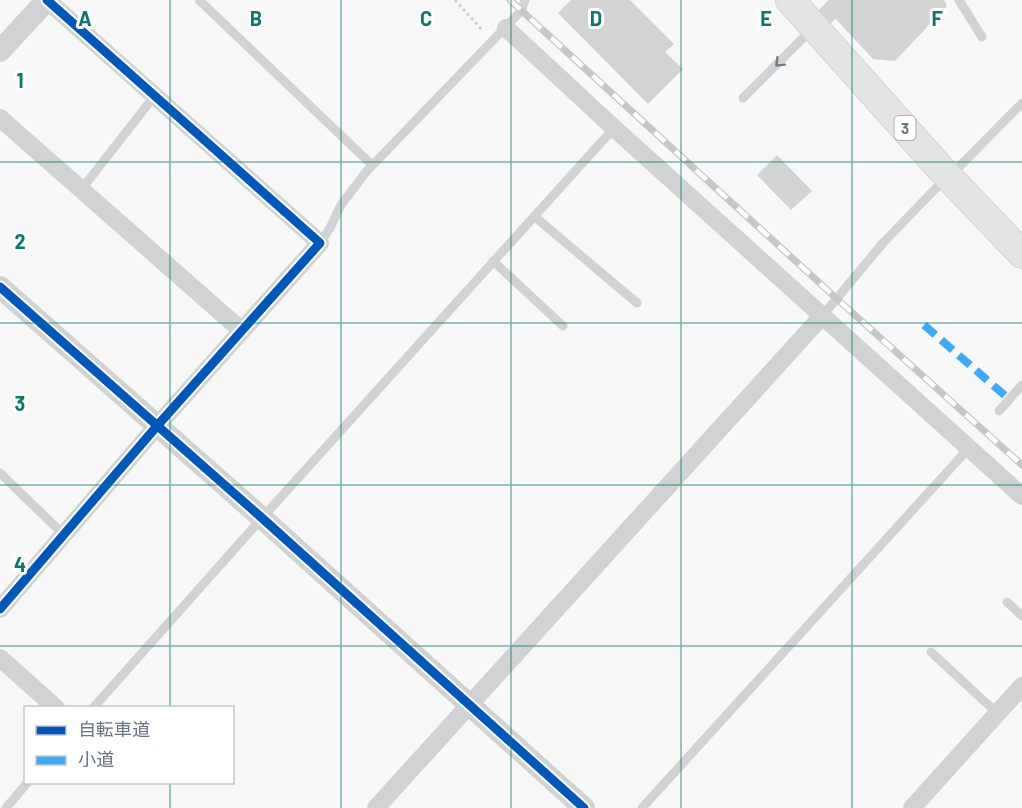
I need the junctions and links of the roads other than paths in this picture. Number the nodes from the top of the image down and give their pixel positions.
1 (47, 0) edge
2 (199, 0) edge
3 (525, 0) edge
4 (790, 0) edge
5 (841, 0) edge
6 (959, 0) edge
7 (506, 27) junction
8 (814, 27) junction
9 (982, 37) dead end
10 (0, 51) edge
11 (743, 98) dead end
12 (156, 99) junction
13 (1022, 103) edge
14 (0, 118) edge
15 (614, 128) junction
16 (372, 165) junction
17 (949, 177) junction
18 (81, 190) junction
19 (534, 216) junction
20 (320, 243) junction
21 (1022, 254) edge
22 (493, 261) junction
23 (0, 287) edge
24 (637, 303) dead end
25 (823, 315) junction
26 (563, 326) dead end
27 (242, 332) junction
28 (1022, 385) edge
29 (999, 411) dead end
30 (157, 426) junction
31 (969, 448) junction
32 (0, 473) edge
33 (1022, 495) edge
34 (262, 518) junction
35 (64, 535) junction
36 (1007, 602) dead end
37 (0, 609) edge
38 (1022, 616) edge
39 (931, 652) dead end
40 (0, 658) edge
41 (1022, 686) edge
42 (470, 705) junction
43 (54, 706) edge
44 (95, 706) edge
45 (997, 713) junction
46 (27, 784) edge
47 (6, 808) edge
48 (376, 808) edge
49 (584, 808) edge
50 (642, 808) edge
51 (912, 808) edge

1 - 10 street
1 - 12 street
2 - 16 lane
3 - 7 lane
4 - 8 main road, 3
5 - 8 street
6 - 9 lane
7 - 15 street
7 - 16 lane
8 -> 11 lane
8 - 17 main road, 3
12 - 18 lane
12 - 20 street
13 - 17 lane
14 - 18 street
15 - 19 lane
15 - 25 street
16 - 20 lane
17 - 21 main road, 3
17 - 25 lane
18 - 27 street
19 - 22 lane
19 - 24 lane
20 - 27 street
22 - 26 lane
22 - 34 lane
23 - 30 street
25 - 31 street
25 - 42 street
27 - 30 street
28 - 29 lane
30 - 34 street
30 - 35 street
31 - 33 street
31 - 50 lane
32 - 35 lane
34 - 42 street
34 - 44 lane
35 - 37 street
36 - 38 lane
39 - 45 lane
40 - 43 street
41 - 45 street
42 - 48 street
42 - 49 street
45 - 51 street
46 - 47 lane

